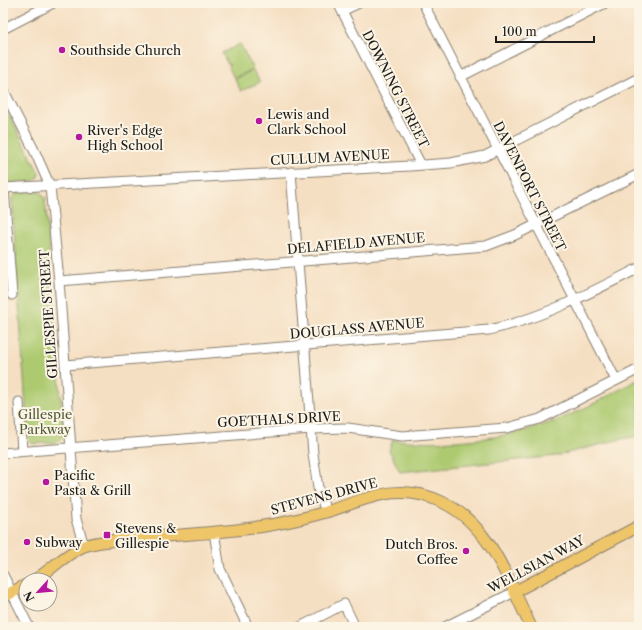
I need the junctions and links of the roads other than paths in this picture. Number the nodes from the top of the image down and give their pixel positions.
1 (53, 3) edge
2 (359, 3) edge
3 (423, 3) edge
4 (605, 3) edge
5 (340, 7) edge
6 (3, 28) edge
7 (460, 77) junction
8 (639, 78) edge
9 (3, 89) edge
10 (498, 151) junction
11 (421, 165) junction
12 (291, 172) junction
13 (639, 174) edge
14 (50, 186) junction
15 (4, 188) edge
16 (536, 226) junction
17 (299, 261) junction
18 (639, 268) edge
19 (59, 280) junction
20 (12, 295) dead end
21 (574, 301) junction
22 (305, 346) junction
23 (65, 365) junction
24 (639, 369) edge
25 (616, 380) junction
26 (19, 402) dead end
27 (311, 429) junction
28 (72, 448) junction
29 (22, 451) junction
30 (3, 453) edge
31 (326, 512) junction
32 (639, 526) edge
33 (214, 532) junction
34 (84, 546) junction
35 (44, 572) edge
36 (3, 575) edge
37 (18, 589) edge
38 (514, 592) junction
39 (8, 595) edge
40 (29, 627) edge
41 (248, 627) edge
42 (300, 627) edge
43 (355, 627) edge
44 (445, 627) edge
45 (531, 627) edge

1 - 6 street
2 - 5 street
3 - 7 street, DAVENPORT STREET
4 - 7 street
5 - 11 street, DOWNING STREET
7 - 10 street, DAVENPORT STREET
8 - 10 street, CULLUM AVENUE
9 - 14 street, GILLESPIE STREET
10 - 11 street, CULLUM AVENUE
10 - 16 street, DAVENPORT STREET
11 - 12 street, CULLUM AVENUE
12 - 14 street, CULLUM AVENUE
12 - 17 street
13 - 16 street, DELAFIELD AVENUE
14 - 15 street, CULLUM AVENUE
14 - 19 street, GILLESPIE STREET
15 - 20 street
16 - 17 street, DELAFIELD AVENUE
16 - 21 street, DAVENPORT STREET
17 - 19 street, DELAFIELD AVENUE
17 - 22 street
18 - 21 street, DOUGLASS AVENUE
19 - 23 street, GILLESPIE STREET
21 - 22 street, DOUGLASS AVENUE
21 - 25 street, DAVENPORT STREET
22 - 23 street, DOUGLASS AVENUE
22 - 27 street
23 - 28 street, GILLESPIE STREET
24 - 25 street, GOETHALS DRIVE
25 - 27 street, GOETHALS DRIVE
26 - 29 street
27 - 28 street, GOETHALS DRIVE
27 - 31 street
28 - 29 street, GOETHALS DRIVE
28 - 34 street, GILLESPIE STREET
29 - 30 street, GOETHALS DRIVE
31 - 33 main road, STEVENS DRIVE
31 - 38 main road, STEVENS DRIVE
32 - 38 main road, WELLSIAN WAY
33 - 34 main road, STEVENS DRIVE
33 - 41 street
34 - 35 main road, STEVENS DRIVE
36 - 39 street
37 - 39 main road
38 - 44 street, WELLSIAN WAY
38 - 45 main road, STEVENS DRIVE
39 - 40 street
42 - 43 street

